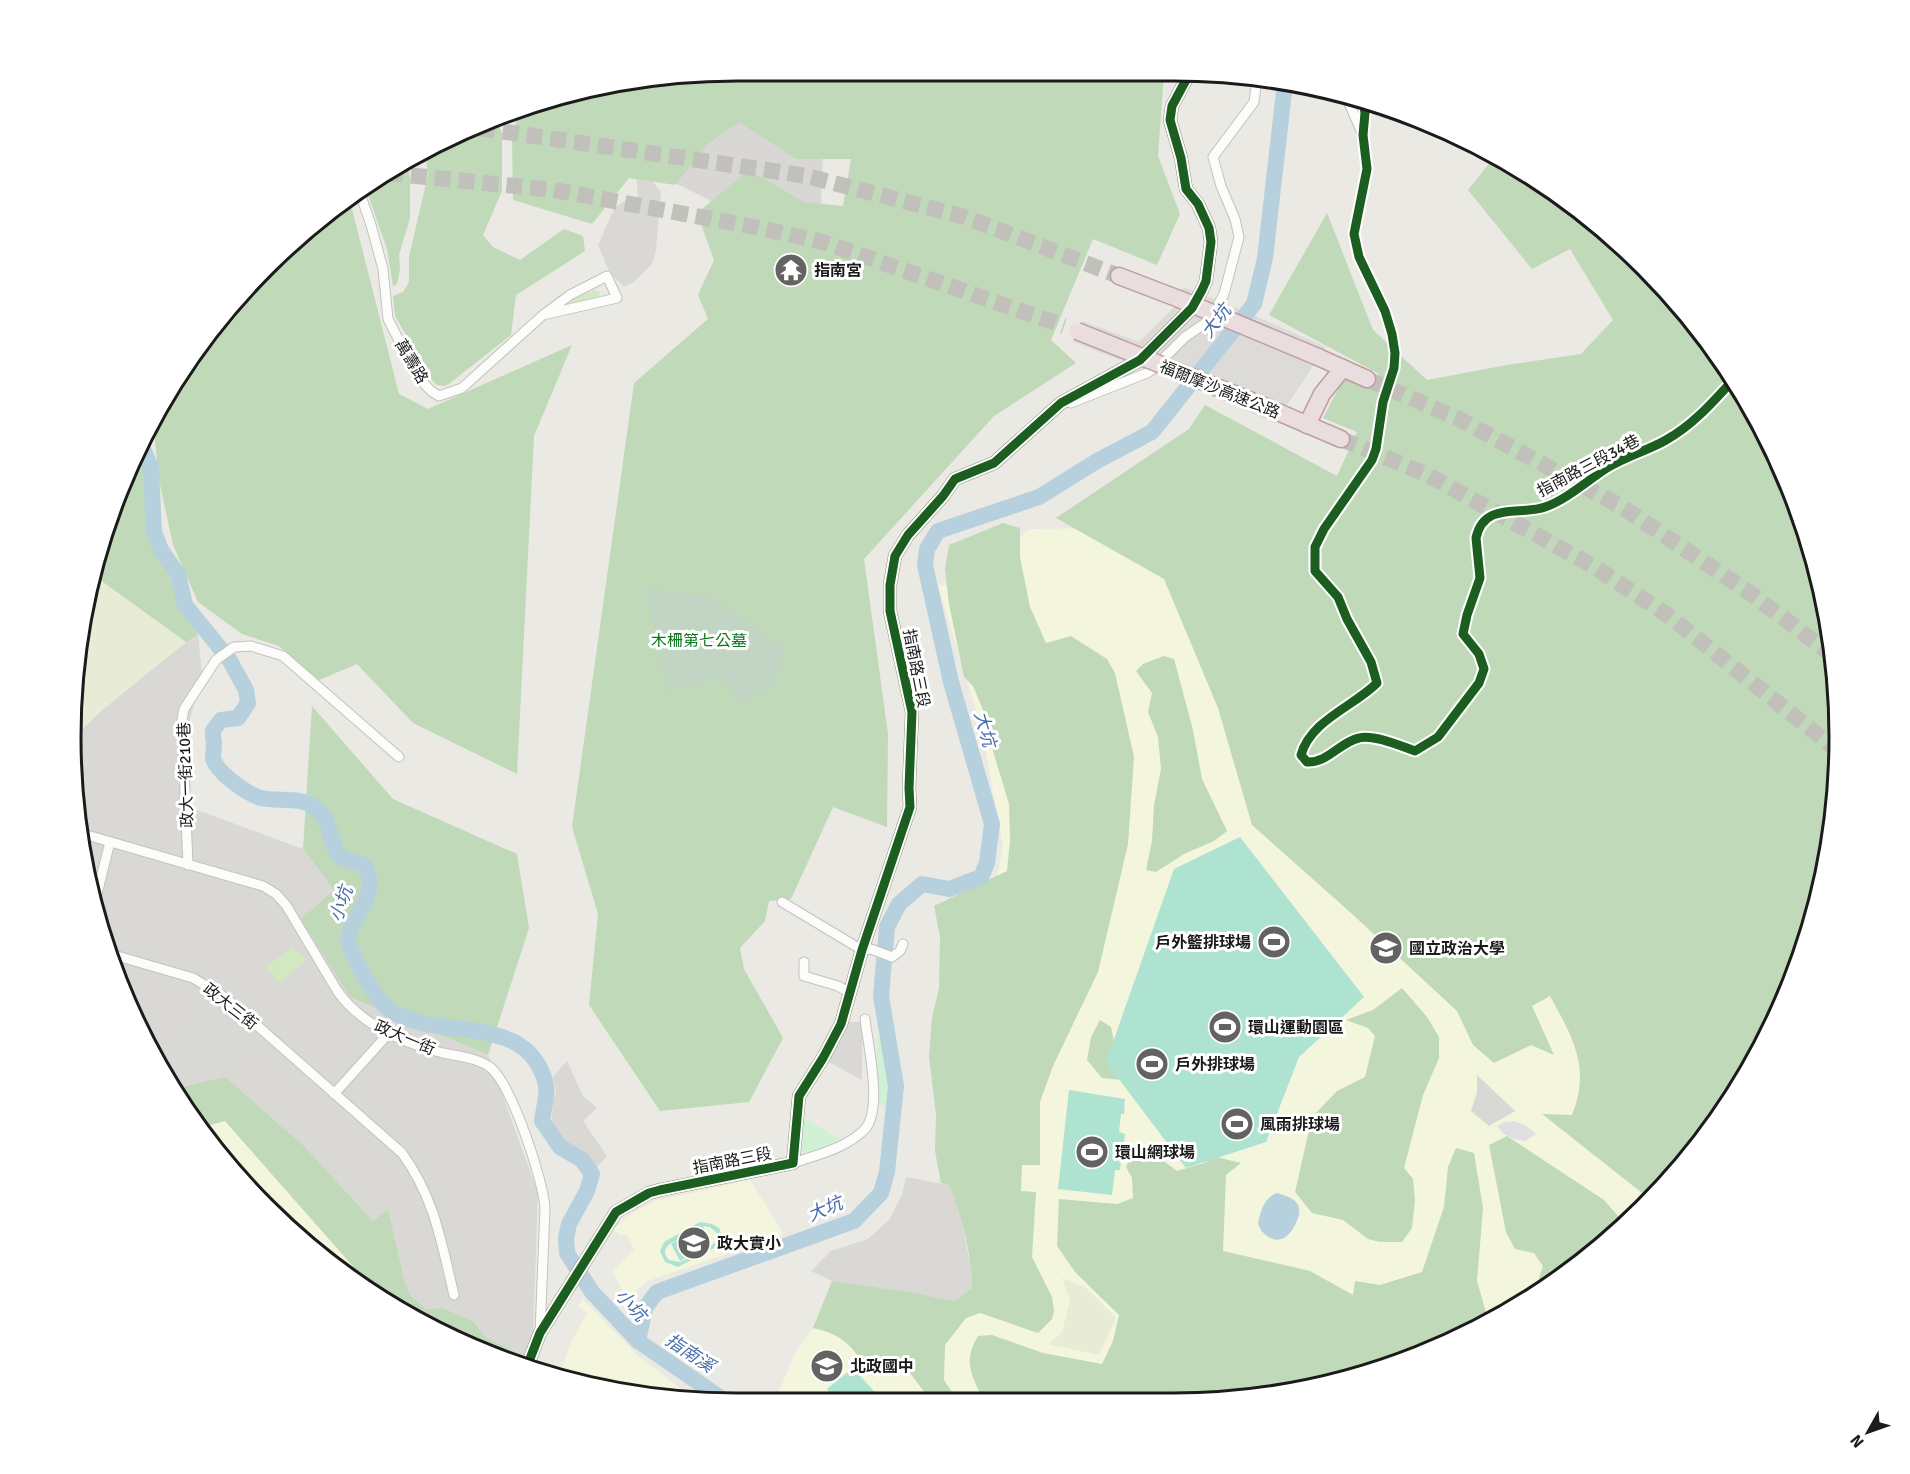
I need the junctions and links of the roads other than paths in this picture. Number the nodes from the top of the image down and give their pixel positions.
1 (1185, 81) edge
2 (1257, 87) edge
3 (1350, 105) edge
4 (1365, 110) edge
5 (1363, 135) junction
6 (362, 200) edge
7 (1119, 276) tunnel mouth
8 (543, 315) junction
9 (1071, 329) tunnel mouth
10 (1343, 368) junction
11 (1367, 380) tunnel mouth
12 (1727, 387) edge
13 (1047, 414) junction
14 (1307, 424) junction
15 (1341, 439) tunnel mouth
16 (399, 757) dead end
17 (89, 836) edge
18 (110, 842) junction
19 (189, 865) junction
20 (99, 887) edge
21 (782, 902) dead end
22 (903, 944) dead end
23 (866, 950) junction
24 (119, 957) edge
25 (804, 962) dead end
26 (850, 993) junction
27 (865, 1019) dead end
28 (389, 1033) junction
29 (334, 1094) junction
30 (793, 1163) junction
31 (454, 1294) dead end
32 (540, 1333) junction
33 (530, 1359) edge

1 - 13 street, 指南路三段
2 - 13 street
3 - 5 street, 指南路三段34巷
4 - 5 street, 指南路三段34巷
5 - 12 street, 指南路三段34巷
6 - 8 street, 萬壽路
7 - 10 highway, bridge
8 - 8 street, 萬壽路
9 - 14 highway, 福爾摩沙高速公路, bridge
10 - 11 highway
10 - 14 highway
13 - 23 street, 指南路三段
14 - 15 highway, 福爾摩沙高速公路
16 - 19 street, 政大一街210巷
17 - 18 street, 政大一街
18 - 19 street, 政大一街
18 - 20 street
19 - 28 street, 政大一街
21 - 23 street
22 - 23 street
23 - 26 street, 指南路三段
24 - 29 street, 政大三街
25 - 26 street
26 - 30 street, 指南路三段
27 - 30 street
28 - 29 street
28 - 32 street, 政大一街
29 - 31 street, 政大三街
30 - 32 street, 指南路三段
32 - 33 street, 指南路三段

